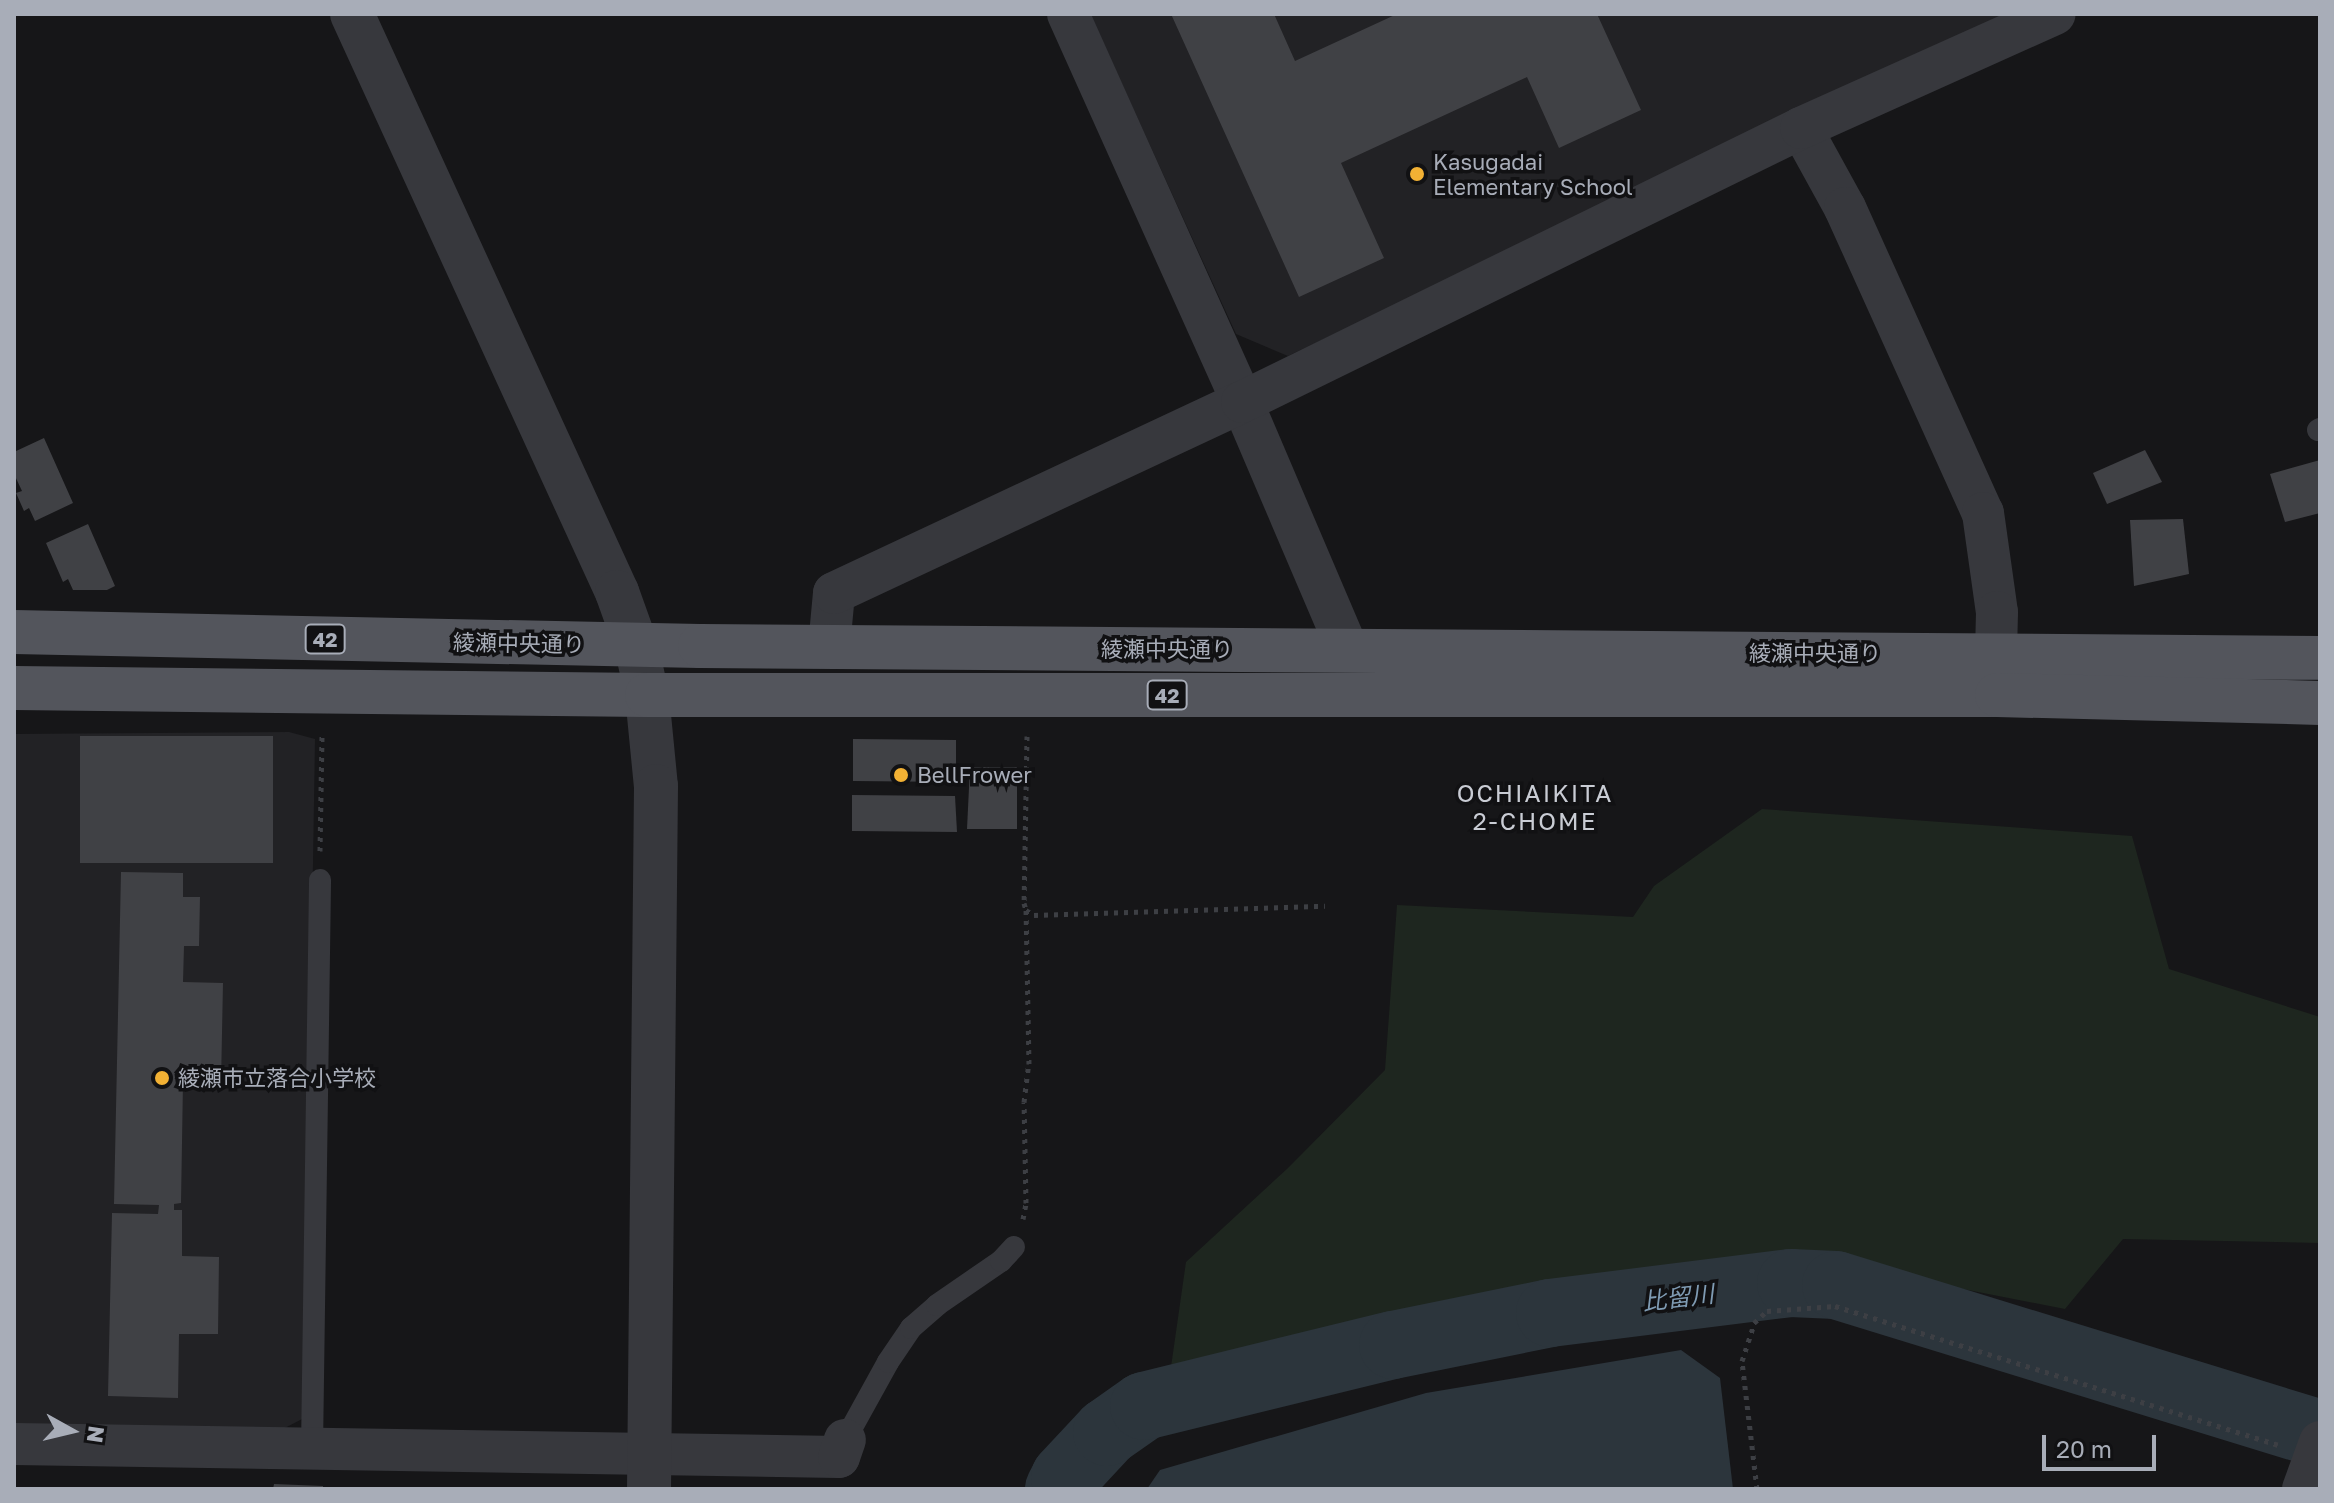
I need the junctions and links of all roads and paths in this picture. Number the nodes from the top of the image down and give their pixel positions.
1 (352, 14) edge
2 (1068, 14) edge
3 (2055, 14) edge
4 (1801, 128) junction
5 (1242, 402) junction
6 (14, 632) edge
7 (636, 645) junction
8 (829, 647) junction
9 (1348, 650) junction
10 (1996, 654) junction
11 (2320, 658) edge
12 (14, 688) edge
13 (647, 695) junction
14 (2320, 703) edge
15 (322, 722) dead end
16 (1027, 739) dead end
17 (320, 880) joint
18 (1325, 906) dead end
19 (1026, 910) junction
20 (1014, 1247) joint
21 (845, 1440) joint
22 (14, 1444) edge
23 (312, 1449) junction
24 (2314, 1459) edge
25 (649, 1471) edge
26 (1757, 1489) edge

1 - 7 street
2 - 5 street
3 - 4 street
4 - 5 street
4 - 10 street
5 - 8 street
5 - 9 street
6 - 7 main road, 綾瀬中央通り / 42
7 - 8 main road, 綾瀬中央通り / 42
7 - 13 street
8 - 9 main road, 綾瀬中央通り / 42
9 - 10 main road, 綾瀬中央通り / 42
10 - 11 main road, 綾瀬中央通り / 42
12 - 13 main road, 綾瀬中央通り / 42
13 - 14 main road, 綾瀬中央通り / 42
13 - 25 street
15 - 17 path
16 - 19 path
17 - 23 lane
18 - 19 path
19 - 20 path
20 - 21 lane
21 - 25 street
22 - 23 street
23 - 25 street
24 - 26 path

